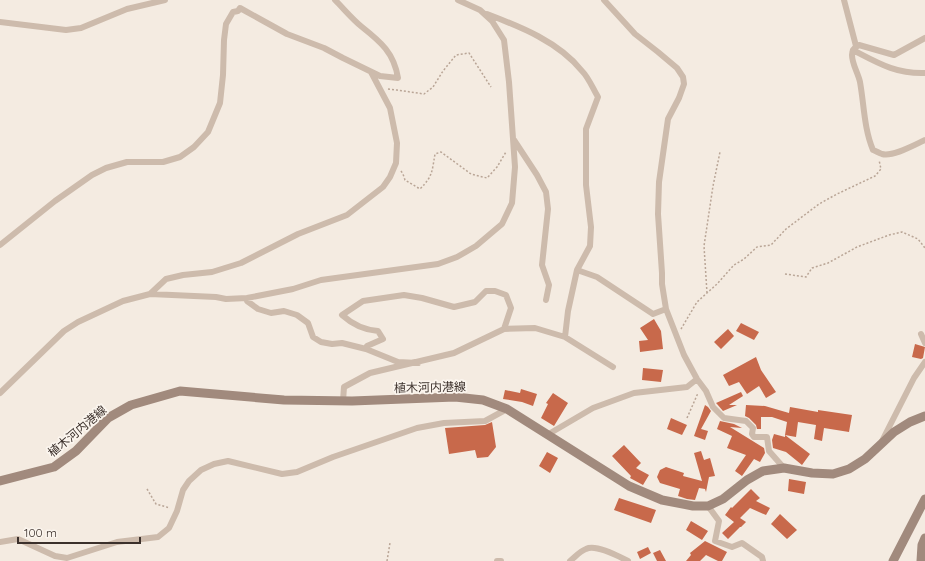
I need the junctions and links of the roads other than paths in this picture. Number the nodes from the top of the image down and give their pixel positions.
1 (165, 0) edge
2 (335, 0) edge
3 (458, 0) edge
4 (604, 0) edge
5 (844, 0) edge
6 (484, 14) junction
7 (0, 22) edge
8 (925, 38) edge
9 (855, 48) junction
10 (371, 72) junction
11 (925, 73) edge
12 (513, 139) junction
13 (925, 140) edge
14 (0, 246) edge
15 (578, 270) junction
16 (150, 294) junction
17 (247, 298) junction
18 (546, 300) dead end
19 (666, 310) junction
20 (504, 329) junction
21 (921, 334) dead end
22 (565, 337) junction
23 (925, 343) edge
24 (366, 349) junction
25 (925, 362) edge
26 (418, 363) junction
27 (613, 367) dead end
28 (697, 379) junction
29 (0, 393) edge
30 (343, 401) junction
31 (507, 409) junction
32 (925, 416) edge
33 (547, 435) junction
34 (879, 446) junction
35 (784, 468) junction
36 (0, 481) edge
37 (925, 499) edge
38 (708, 506) junction
39 (925, 538) edge
40 (0, 542) edge
41 (497, 561) edge
42 (501, 561) edge
43 (570, 561) edge
44 (628, 561) edge
45 (763, 561) edge
46 (893, 561) edge
47 (920, 561) edge

1 - 7 street
2 - 10 street
3 - 6 street
4 - 19 street
5 - 9 street
6 - 12 street
6 - 15 street
8 - 9 street
9 - 11 street
9 - 13 street
10 - 14 street
10 - 16 street
12 - 17 street
12 - 18 street
15 - 19 street
15 - 22 street
16 - 17 street
16 - 29 street
17 - 24 street
19 - 28 street
20 - 22 street
20 - 24 street
20 - 26 street
21 - 23 street
22 - 27 street
24 - 26 street
25 - 34 street
26 - 30 street
28 - 33 street
28 - 35 street
30 - 31 main road, 植木河内港線
30 - 36 main road, 植木河内港線
31 - 33 main road, 植木河内港線
31 - 40 street
32 - 34 main road
33 - 38 main road, 植木河内港線
34 - 35 main road
35 - 38 main road
37 - 46 main road
38 - 45 street
39 - 47 main road
41 - 42 street
43 - 44 street

